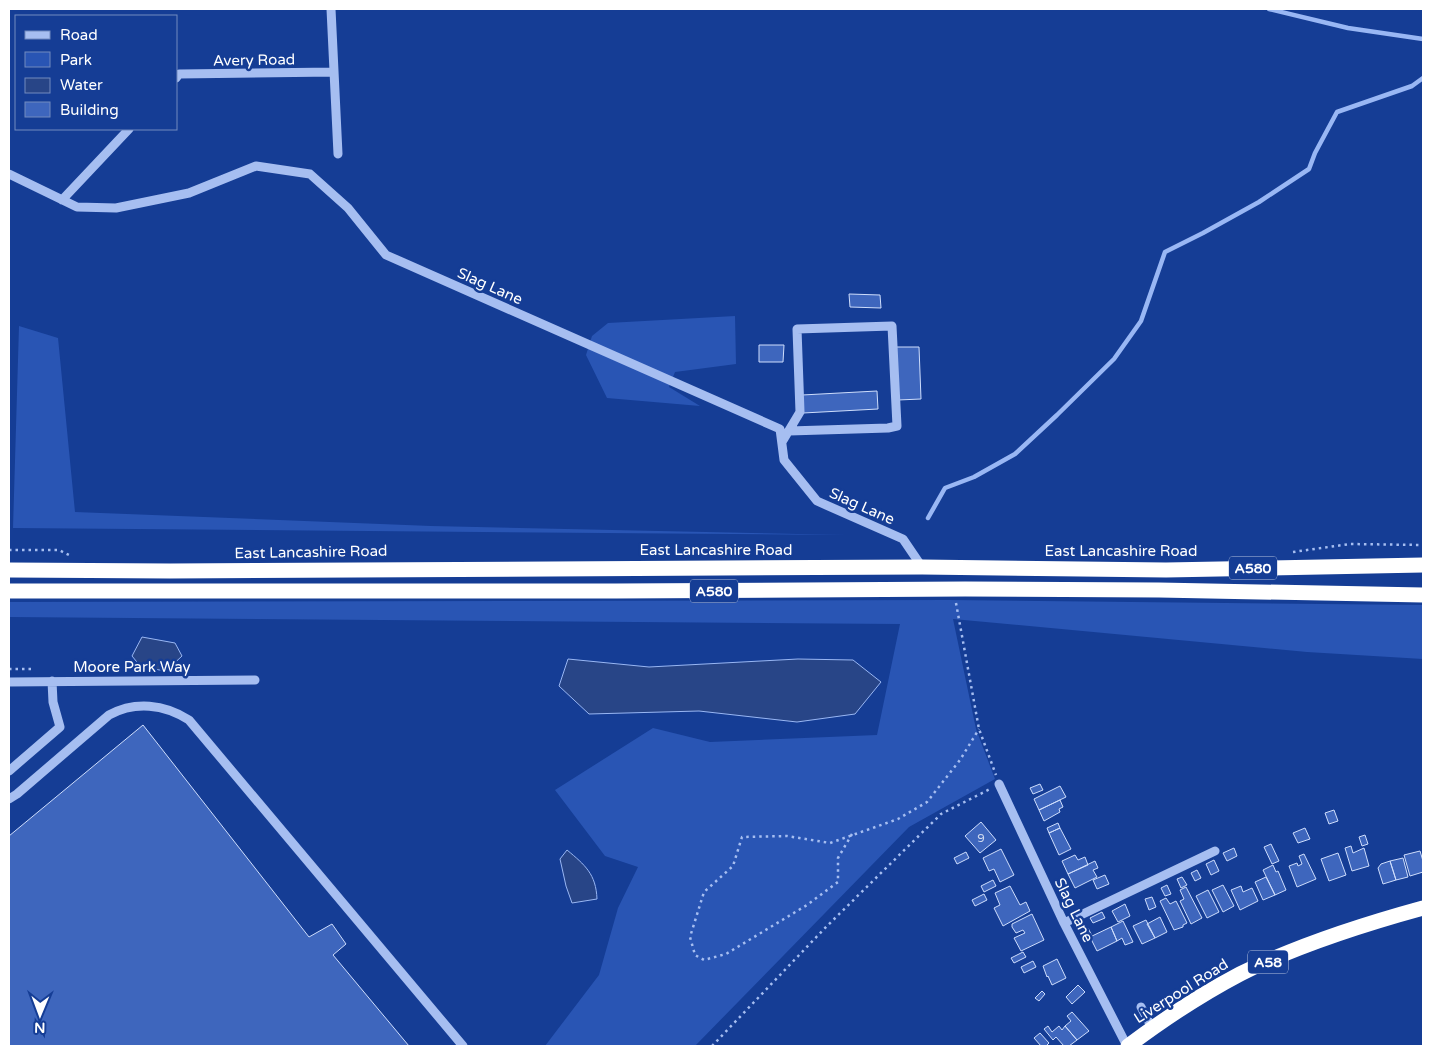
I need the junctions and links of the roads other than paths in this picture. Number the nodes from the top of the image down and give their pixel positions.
1 (330, 9) edge
2 (334, 72) junction
3 (178, 75) edge
4 (128, 130) edge
5 (338, 154) dead end
6 (9, 174) edge
7 (62, 200) junction
8 (788, 430) junction
9 (782, 442) junction
10 (1423, 565) edge
11 (922, 567) junction
12 (939, 567) junction
13 (9, 570) edge
14 (947, 589) junction
15 (9, 591) edge
16 (1423, 595) edge
17 (255, 680) dead end
18 (52, 681) junction
19 (9, 682) edge
20 (9, 772) edge
21 (999, 784) road end
22 (9, 799) edge
23 (1215, 851) dead end
24 (1423, 908) edge
25 (1064, 922) junction
26 (1141, 1007) dead end
27 (1152, 1028) junction
28 (463, 1046) edge
29 (1128, 1046) edge

1 - 2 street
2 - 3 street, Avery Road
2 - 5 street
4 - 7 street
6 - 7 street, Slag Lane
7 - 9 street, Slag Lane
8 - 8 street
8 - 9 street
9 - 11 street, Slag Lane
10 - 12 highway, East Lancashire Road / A580
11 - 12 highway, East Lancashire Road / A580
11 - 13 highway, East Lancashire Road / A580
12 - 14 highway
14 - 15 highway, A580
14 - 16 highway, A580
17 - 18 street, Moore Park Way
18 - 19 street, Moore Park Way
18 - 20 street
21 - 25 street, Slag Lane
22 - 28 street
23 - 25 street
24 - 27 highway, Liverpool Road / A58
25 - 29 street, Slag Lane
26 - 27 street
27 - 29 highway, Liverpool Road / A58

